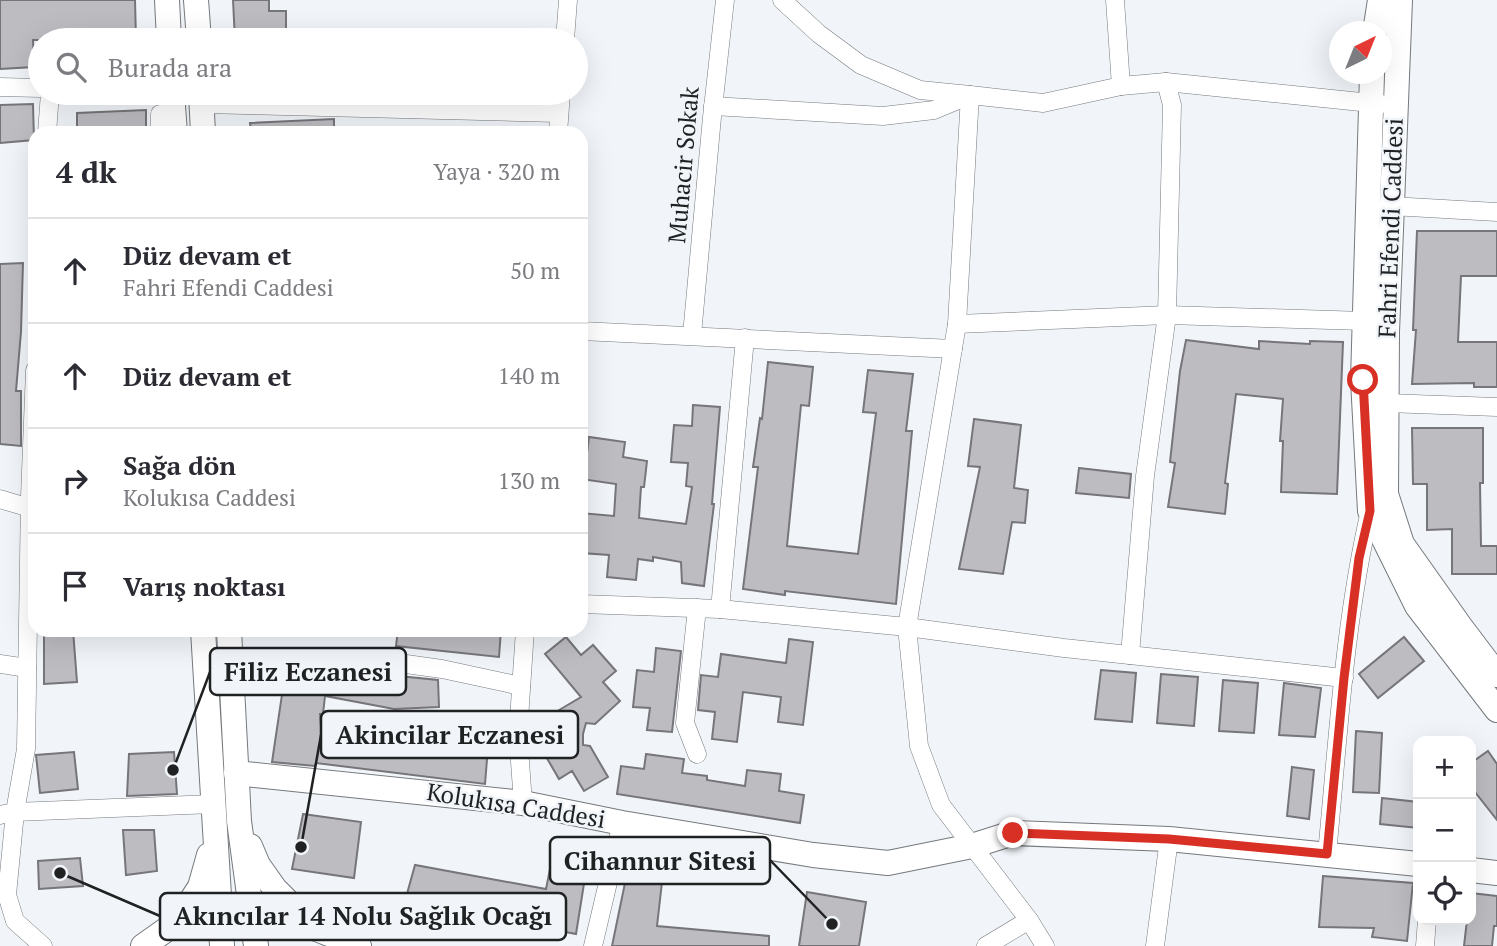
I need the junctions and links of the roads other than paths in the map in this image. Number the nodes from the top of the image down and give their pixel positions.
1 (167, 0) edge
2 (196, 0) edge
3 (208, 0) edge
4 (568, 0) edge
5 (725, 0) edge
6 (782, 0) edge
7 (1115, 0) edge
8 (1380, 0) edge
9 (1401, 0) edge
10 (1377, 21) edge
11 (168, 28) edge
12 (197, 28) edge
13 (209, 28) edge
14 (566, 28) edge
15 (1166, 82) junction
16 (1372, 84) edge
17 (1121, 86) junction
18 (0, 87) edge
19 (28, 88) edge
20 (970, 95) junction
21 (1371, 103) junction
22 (49, 105) edge
23 (171, 105) edge
24 (205, 105) edge
25 (207, 105) edge
26 (382, 105) edge
27 (560, 105) edge
28 (713, 106) junction
29 (1395, 106) junction
30 (559, 113) junction
31 (167, 124) edge
32 (48, 126) edge
33 (204, 126) edge
34 (213, 126) edge
35 (558, 126) edge
36 (1391, 206) junction
37 (1497, 212) edge
38 (1167, 315) junction
39 (1365, 321) junction
40 (957, 324) junction
41 (588, 331) edge
42 (692, 335) junction
43 (745, 338) junction
44 (953, 349) junction
45 (1386, 403) junction
46 (1497, 407) edge
47 (0, 499) edge
48 (28, 507) edge
49 (1370, 511) junction
50 (588, 604) edge
51 (697, 608) junction
52 (720, 609) junction
53 (28, 615) edge
54 (907, 627) junction
55 (203, 637) edge
56 (229, 637) edge
57 (524, 637) edge
58 (1130, 655) junction
59 (230, 658) junction
60 (0, 664) edge
61 (27, 668) junction
62 (1497, 675) edge
63 (1344, 678) junction
64 (521, 686) junction
65 (1497, 710) edge
66 (697, 754) dead end
67 (236, 774) junction
68 (523, 803) junction
69 (212, 804) junction
70 (8, 813) edge
71 (239, 821) junction
72 (622, 823) junction
73 (214, 834) junction
74 (1169, 839) junction
75 (972, 846) junction
76 (1327, 854) junction
77 (1413, 863) edge
78 (1476, 871) edge
79 (1497, 873) edge
80 (1029, 920) junction
81 (1427, 925) edge
82 (43, 946) edge
83 (143, 946) edge
84 (222, 946) edge
85 (256, 946) edge
86 (359, 946) edge
87 (593, 946) edge
88 (986, 946) edge
89 (1045, 946) edge
90 (1155, 946) edge
91 (1425, 946) edge

1 - 11 street
2 - 12 street
3 - 13 street
4 - 14 street
5 - 28 street, Muhacir Sokak
6 - 20 street
7 - 17 street
8 - 10 street
9 - 29 street, Fahri Efendi Caddesi
15 - 17 street
15 - 21 street
15 - 38 street
16 - 21 street, Fahri Efendi Caddesi
17 - 20 street
18 - 19 street
20 - 28 street
20 - 40 street
21 - 29 street
21 - 39 street, Fahri Efendi Caddesi
22 - 32 street
23 - 31 street
24 - 33 street
25 - 34 street
26 - 30 street
27 - 30 street
28 - 42 street, Muhacir Sokak
29 - 36 street, Fahri Efendi Caddesi
30 - 35 street
36 - 37 street
36 - 45 street, Fahri Efendi Caddesi
38 - 39 street
38 - 40 street
38 - 58 street
39 - 49 street, Fahri Efendi Caddesi
40 - 44 street
41 - 42 street
42 - 43 street
43 - 44 street
43 - 52 street
44 - 54 street
45 - 46 street
45 - 62 street, Fahri Efendi Caddesi
47 - 48 street
49 - 63 street
49 - 65 street, Fahri Efendi Caddesi
50 - 51 street
51 - 52 street
51 - 66 street
52 - 54 street
53 - 61 street
54 - 58 street
54 - 75 street
55 - 69 street
56 - 59 street
57 - 64 street
58 - 63 street
59 - 64 street
59 - 67 street
60 - 61 street
61 - 70 street
63 - 76 street
64 - 68 street
67 - 68 street, Kolukısa Caddesi
67 - 71 street
68 - 72 street, Kolukısa Caddesi
69 - 70 street
69 - 73 street
70 - 82 street
71 - 85 street
71 - 86 street
72 - 75 street, Kolukısa Caddesi
72 - 87 street
73 - 83 street
73 - 84 street
74 - 75 street, Kolukısa Caddesi
74 - 76 street, Kolukısa Caddesi
74 - 90 street
75 - 80 street
76 - 77 street, Kolukısa Caddesi
78 - 79 street
80 - 88 street
80 - 89 street
81 - 91 street

